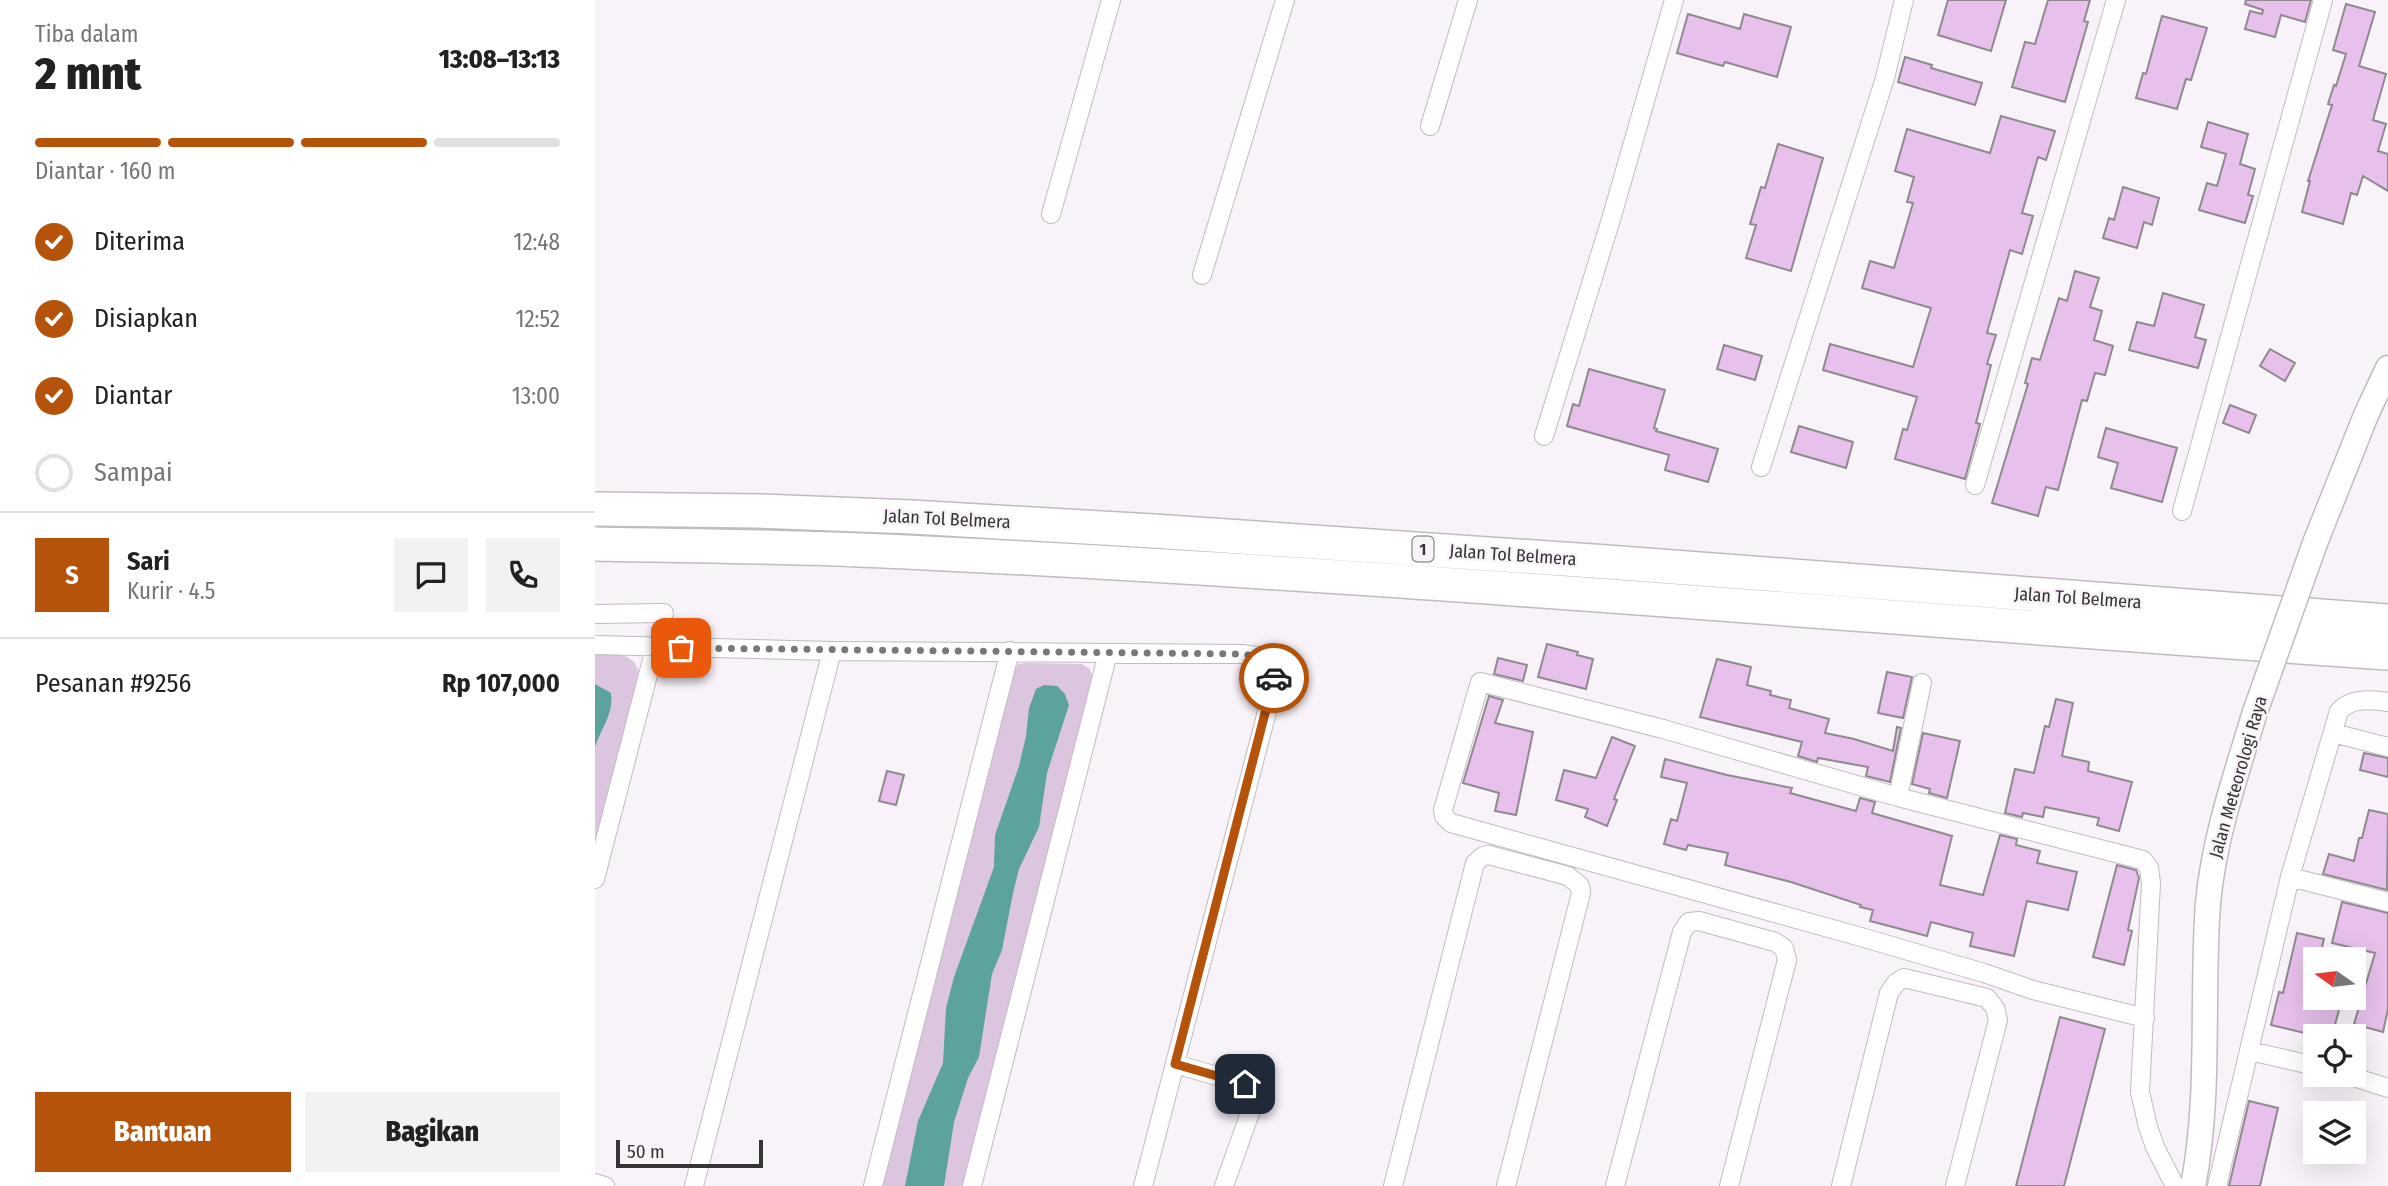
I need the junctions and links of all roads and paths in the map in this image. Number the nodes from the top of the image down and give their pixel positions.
1 (1111, 0) edge
2 (1285, 0) edge
3 (1468, 0) edge
4 (1674, 0) edge
5 (1905, 0) edge
6 (2116, 0) edge
7 (2323, 0) edge
8 (1430, 126) dead end
9 (1051, 214) dead end
10 (1202, 275) dead end
11 (2388, 368) edge
12 (1544, 436) dead end
13 (1761, 467) dead end
14 (1975, 485) dead end
15 (595, 509) edge
16 (2182, 511) dead end
17 (595, 544) edge
18 (663, 613) dead end
19 (595, 614) edge
20 (2388, 621) edge
21 (595, 645) edge
22 (656, 648) junction
23 (832, 651) junction
24 (1010, 651) junction
25 (1108, 653) junction
26 (2388, 653) edge
27 (1922, 683) dead end
28 (2388, 702) edge
29 (2333, 733) junction
30 (2388, 747) edge
31 (1898, 797) junction
32 (2290, 877) junction
33 (595, 879) edge
34 (2388, 902) edge
35 (2145, 1018) junction
36 (2250, 1051) junction
37 (2303, 1063) edge
38 (1175, 1064) junction
39 (2366, 1080) edge
40 (2388, 1087) edge
41 (595, 1184) edge
42 (605, 1186) edge
43 (694, 1186) edge
44 (873, 1186) edge
45 (972, 1186) edge
46 (1143, 1186) edge
47 (1224, 1186) edge
48 (1393, 1186) edge
49 (1506, 1186) edge
50 (1615, 1186) edge
51 (1729, 1186) edge
52 (1840, 1186) edge
53 (1955, 1186) edge
54 (2175, 1186) edge
55 (2193, 1186) edge
56 (2217, 1186) edge

1 - 9 street
2 - 10 street
3 - 8 street
4 - 12 street
5 - 13 street
6 - 14 street
7 - 16 street
11 - 55 main road, Jalan Meteorologi Raya, bridge
15 - 20 highway, Jalan Tol Belmera / 1
17 - 26 highway, Jalan Tol Belmera / 1
18 - 19 street
21 - 22 street
22 - 23 street
22 - 33 street
23 - 24 street
23 - 43 street
24 - 25 street
24 - 44 street
25 - 38 street
25 - 45 street
27 - 31 street
28 - 29 street
29 - 30 street
29 - 32 street
31 - 35 street
31 - 35 street
32 - 34 street
32 - 36 street
35 - 54 street
36 - 37 street
36 - 56 street
38 - 46 street
38 - 47 street
39 - 40 street
41 - 42 street
48 - 49 street
50 - 51 street
52 - 53 street

